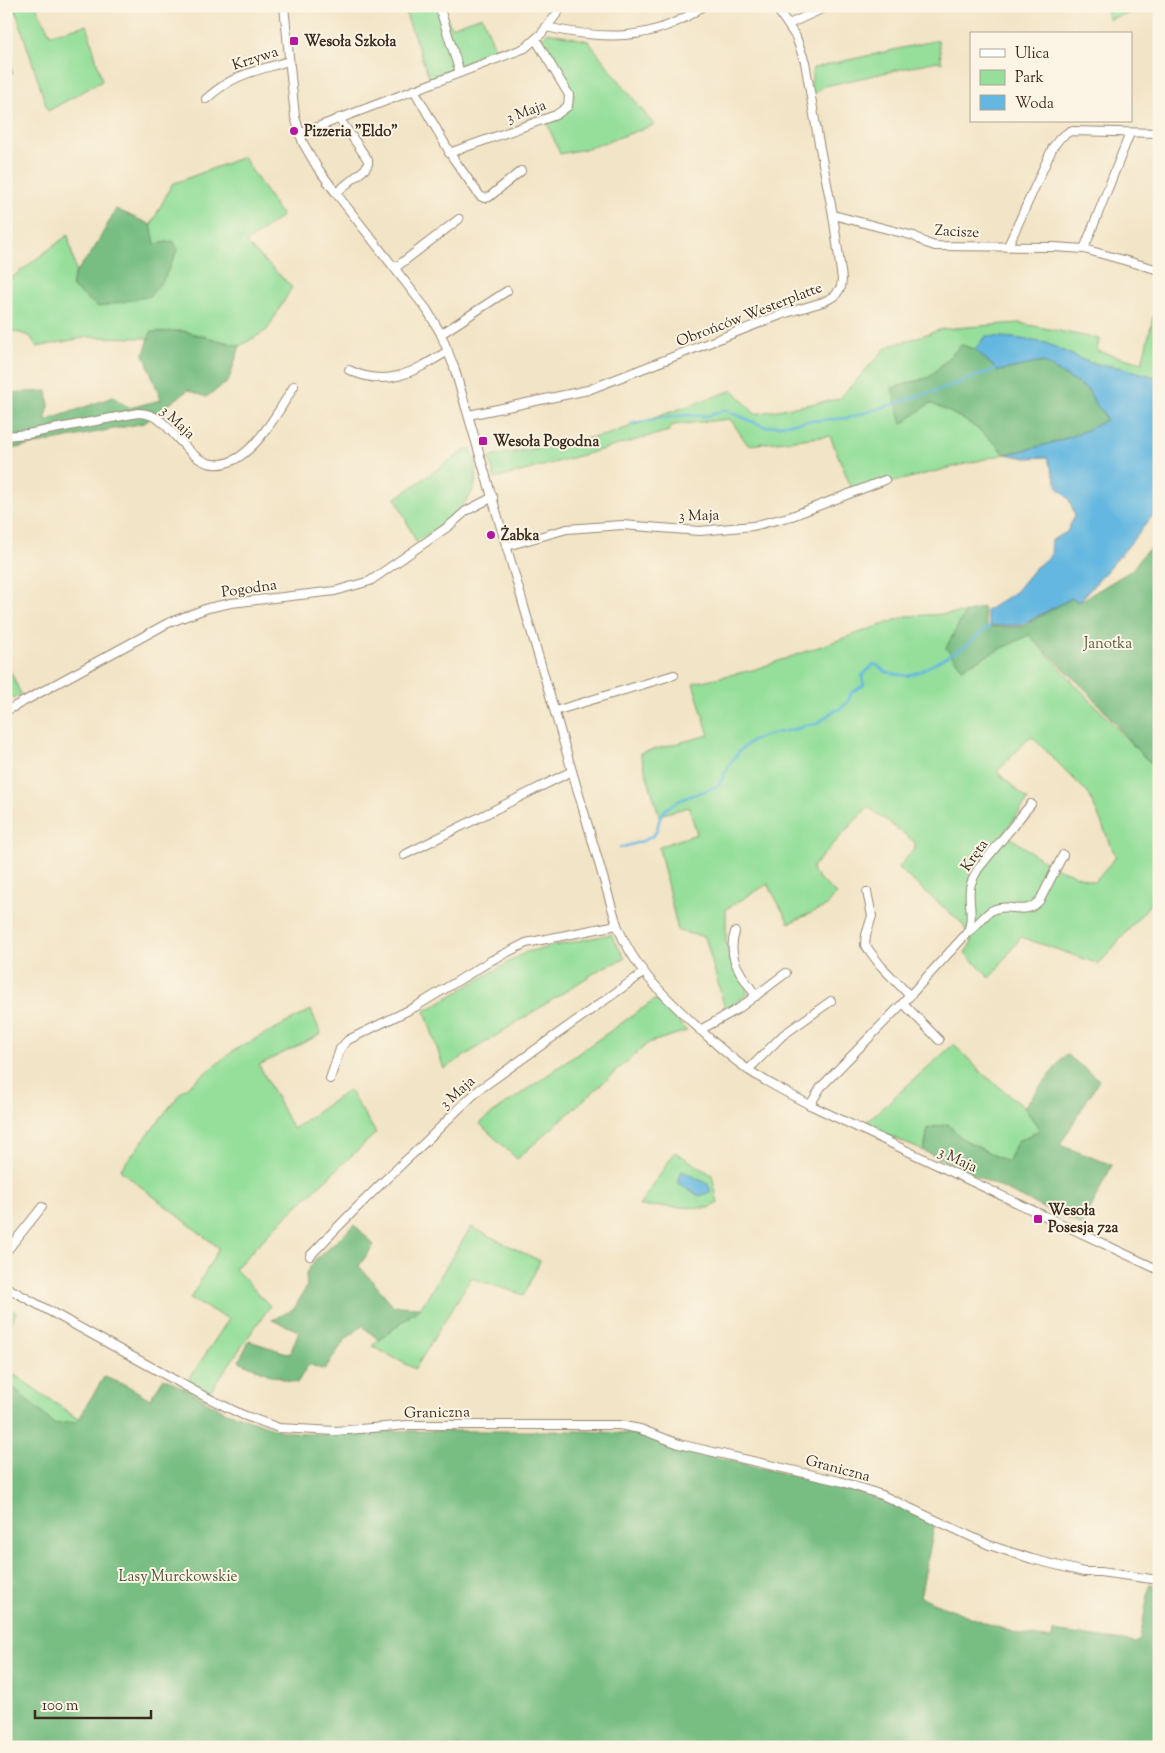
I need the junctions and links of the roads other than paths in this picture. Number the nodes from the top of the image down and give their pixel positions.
1 (284, 6) edge
2 (439, 6) edge
3 (563, 6) edge
4 (703, 6) edge
5 (776, 6) edge
6 (828, 6) edge
7 (556, 10) edge
8 (789, 24) junction
9 (546, 27) junction
10 (538, 37) junction
11 (289, 61) junction
12 (460, 73) junction
13 (414, 90) junction
14 (206, 99) dead end
15 (339, 118) junction
16 (1130, 133) junction
17 (299, 134) junction
18 (1159, 134) edge
19 (450, 153) junction
20 (521, 171) dead end
21 (336, 192) junction
22 (833, 215) junction
23 (459, 219) dead end
24 (1008, 246) junction
25 (1084, 249) junction
26 (394, 268) junction
27 (1159, 270) edge
28 (507, 291) dead end
29 (441, 334) junction
30 (448, 351) junction
31 (349, 370) dead end
32 (294, 386) dead end
33 (469, 415) junction
34 (6, 436) edge
35 (886, 480) dead end
36 (493, 497) junction
37 (507, 546) junction
38 (674, 675) dead end
39 (6, 711) edge
40 (555, 711) junction
41 (572, 771) junction
42 (1031, 804) dead end
43 (404, 855) dead end
44 (1063, 855) dead end
45 (867, 892) dead end
46 (617, 925) junction
47 (735, 932) dead end
48 (968, 932) junction
49 (643, 973) junction
50 (786, 973) dead end
51 (756, 996) junction
52 (910, 996) junction
53 (831, 1001) dead end
54 (903, 1003) junction
55 (700, 1030) junction
56 (939, 1040) dead end
57 (748, 1070) junction
58 (330, 1079) dead end
59 (810, 1105) junction
60 (42, 1207) dead end
61 (6, 1252) edge
62 (310, 1256) dead end
63 (1159, 1270) edge
64 (6, 1287) edge
65 (1159, 1580) edge

1 - 11 street, 3 Maja
2 - 12 street
3 - 7 street
4 - 9 street
5 - 8 street, Obrońców Westerplatte
6 - 8 street
7 - 9 street
8 - 22 street, Obrońców Westerplatte
9 - 10 street
10 - 12 street
10 - 19 street, 3 Maja
11 - 14 street, Krzywa
11 - 17 street, 3 Maja
12 - 13 street
13 - 15 street
13 - 19 street
15 - 17 street
15 - 21 street
16 - 18 street
16 - 24 street
16 - 25 street
17 - 21 street, 3 Maja
19 - 20 street
21 - 26 street, 3 Maja
22 - 24 street, Zacisze
22 - 33 street, Obrońców Westerplatte
23 - 26 street
24 - 25 street, Zacisze
25 - 27 street, Zacisze
26 - 29 street, 3 Maja
28 - 29 street
29 - 30 street, 3 Maja
30 - 31 street
30 - 33 street, 3 Maja
32 - 34 street, 3 Maja
33 - 36 street, 3 Maja
35 - 37 street, 3 Maja
36 - 37 street, 3 Maja
36 - 39 street, Pogodna
37 - 40 street, 3 Maja
38 - 40 street
40 - 41 street, 3 Maja
41 - 43 street
41 - 46 street, 3 Maja
42 - 48 street, Kręta
44 - 48 street
45 - 52 street
46 - 49 street, 3 Maja
46 - 58 street
47 - 51 street
48 - 52 street
49 - 55 street, 3 Maja
49 - 62 street, 3 Maja
50 - 51 street
51 - 55 street
52 - 54 street
53 - 57 street
54 - 56 street
54 - 59 street
55 - 57 street, 3 Maja
57 - 59 street, 3 Maja
59 - 63 street, 3 Maja
60 - 61 street
64 - 65 street, Graniczna

